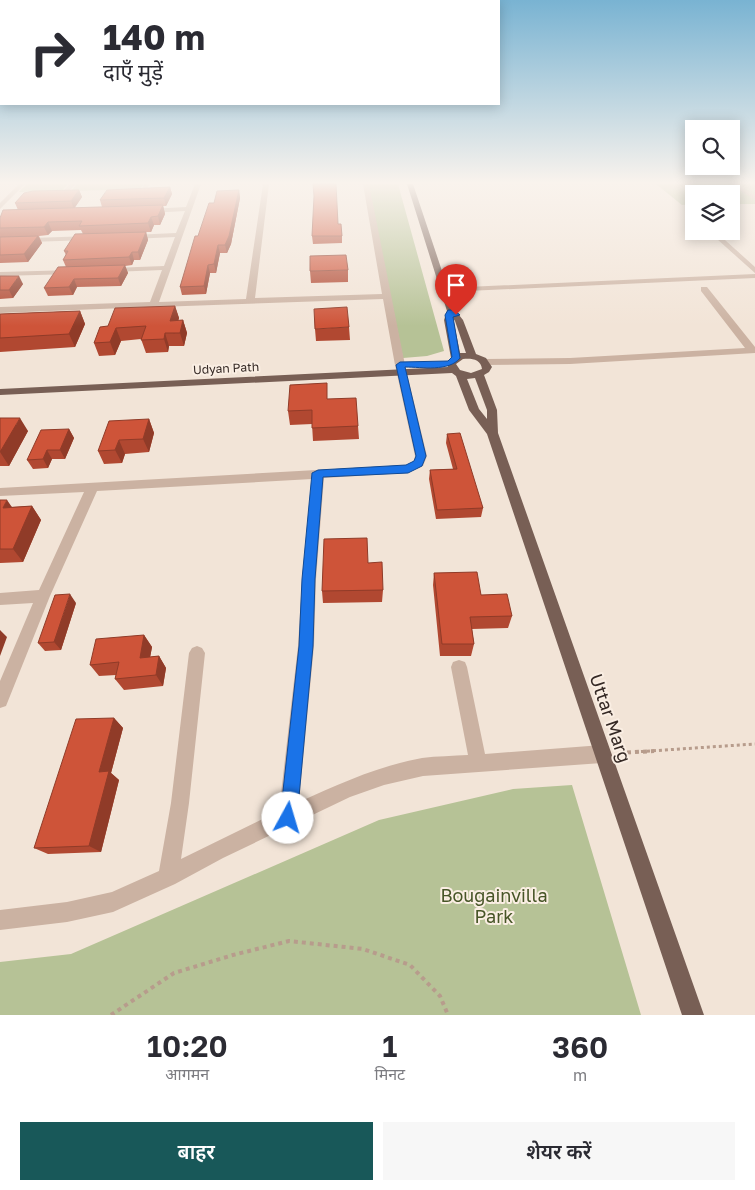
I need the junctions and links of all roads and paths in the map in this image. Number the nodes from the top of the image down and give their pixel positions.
1 (180, 231) edge
2 (260, 231) edge
3 (375, 231) edge
4 (426, 231) edge
5 (179, 235) junction
6 (119, 237) edge
7 (100, 238) edge
8 (721, 240) edge
9 (0, 241) edge
10 (166, 268) junction
11 (108, 270) edge
12 (78, 271) edge
13 (755, 271) edge
14 (0, 274) edge
15 (755, 276) edge
16 (704, 289) dead end
17 (445, 290) junction
18 (387, 296) junction
19 (250, 302) junction
20 (152, 306) junction
21 (0, 310) edge
22 (451, 311) junction
23 (754, 350) edge
24 (472, 356) junction
25 (486, 364) junction
26 (455, 366) junction
27 (401, 368) junction
28 (479, 375) junction
29 (0, 386) edge
30 (0, 392) edge
31 (492, 433) junction
32 (318, 473) junction
33 (93, 486) junction
34 (0, 492) edge
35 (43, 596) junction
36 (0, 599) edge
37 (197, 653) dead end
38 (459, 667) dead end
39 (0, 700) edge
40 (755, 744) edge
41 (602, 754) junction
42 (478, 762) junction
43 (288, 818) junction
44 (168, 877) junction
45 (0, 920) edge
46 (111, 1015) edge
47 (448, 1015) edge
48 (693, 1015) edge

1 - 5 street
2 - 19 street
3 - 18 street
4 - 17 main road, Uttar Marg
5 - 6 street
5 - 10 street
7 - 9 street
8 - 13 street
10 - 11 street
10 - 20 street
12 - 14 street
15 - 17 street
16 - 23 street
17 - 22 main road, Uttar Marg
18 - 19 street
18 - 27 street
19 - 20 street
20 - 21 street
22 - 24 main road, Uttar Marg
22 - 26 main road, Uttar Marg
23 - 25 street
24 - 25 main road
24 - 26 main road
25 - 28 main road
26 - 27 main road, Udyan Path
26 - 28 main road
26 - 31 main road, Uttar Marg
27 - 29 main road, Udyan Path
27 - 30 main road, Udyan Path
27 - 32 street
28 - 31 main road, Uttar Marg
31 - 41 main road, Uttar Marg
32 - 33 street
32 - 43 street
33 - 34 street
33 - 35 street
35 - 36 street
35 - 39 street
37 - 44 street
38 - 42 street
40 - 41 path
41 - 42 street
41 - 48 main road, Uttar Marg
42 - 43 street
43 - 44 street
44 - 45 street
46 - 47 path

